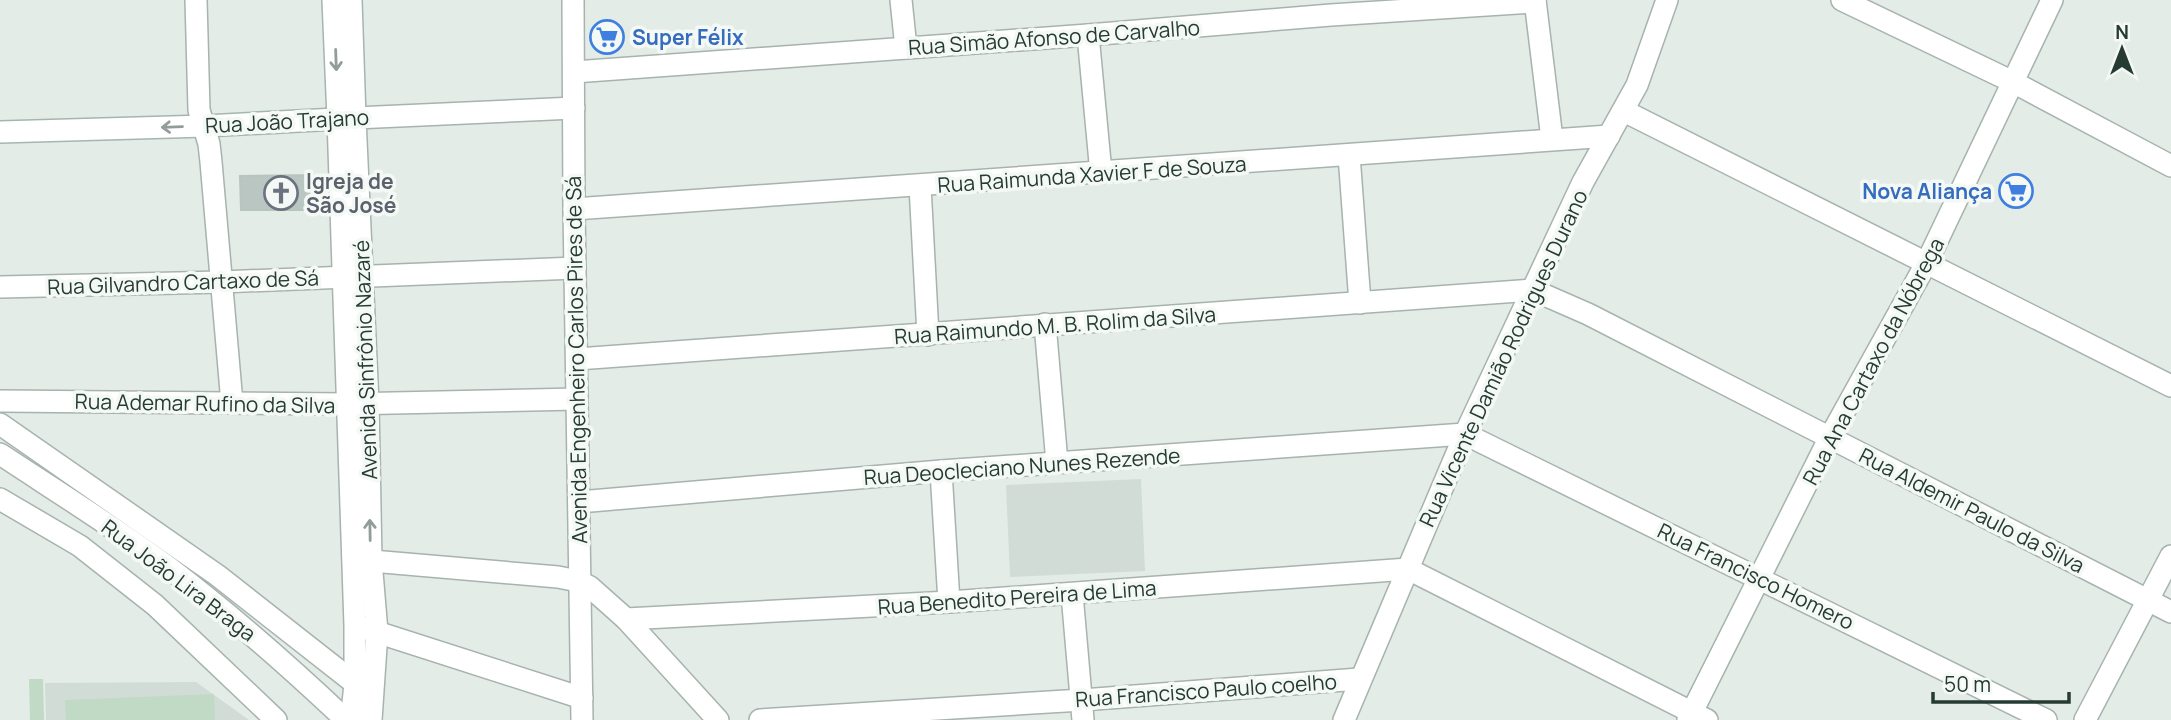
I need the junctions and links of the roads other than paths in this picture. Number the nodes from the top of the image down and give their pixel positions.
1 (196, 0) edge
2 (333, 0) edge
3 (351, 0) edge
4 (573, 0) edge
5 (901, 0) edge
6 (1667, 0) edge
7 (1842, 0) edge
8 (2052, 0) edge
9 (1535, 1) edge
10 (1330, 8) edge
11 (1088, 35) junction
12 (906, 48) junction
13 (574, 72) junction
14 (2013, 82) junction
15 (574, 108) junction
16 (1625, 111) junction
17 (346, 118) junction
18 (205, 126) junction
19 (0, 132) edge
20 (1609, 136) junction
21 (1552, 139) junction
22 (1349, 155) junction
23 (2171, 166) edge
24 (1101, 173) junction
25 (920, 186) junction
26 (573, 209) junction
27 (1927, 262) junction
28 (575, 268) junction
29 (353, 276) junction
30 (221, 282) junction
31 (0, 287) edge
32 (1533, 290) junction
33 (1360, 303) junction
34 (1045, 324) junction
35 (928, 335) junction
36 (577, 359) junction
37 (2171, 387) edge
38 (578, 399) junction
39 (0, 401) edge
40 (232, 403) junction
41 (357, 404) junction
42 (0, 424) edge
43 (1465, 434) junction
44 (1830, 437) junction
45 (0, 454) edge
46 (1057, 463) junction
47 (941, 471) junction
48 (0, 499) edge
49 (579, 502) junction
50 (2171, 556) edge
51 (361, 560) junction
52 (1408, 569) junction
53 (1760, 578) junction
54 (578, 581) junction
55 (1072, 594) junction
56 (2148, 600) junction
57 (949, 602) junction
58 (2171, 612) edge
59 (626, 620) junction
60 (355, 626) junction
61 (377, 632) junction
62 (1359, 679) junction
63 (364, 689) junction
64 (582, 698) junction
65 (1083, 710) edge
66 (1695, 717) edge
67 (1349, 718) edge
68 (276, 720) edge
69 (349, 720) edge
70 (371, 720) edge
71 (582, 720) edge
72 (718, 720) edge
73 (760, 720) edge
74 (2046, 720) edge
75 (2085, 720) edge

1 - 18 street
2 -> 17 street, Avenida Sinfrônio Nazaré
3 - 17 street, Avenida Sinfrônio Nazaré
4 - 13 street, Avenida Engenheiro Carlos Pires de Sá
5 - 12 street
6 - 16 street, Rua Vicente Damião Rodrigues Durano
7 - 14 street
8 - 14 street, Rua Ana Cartaxo da Nóbrega
9 - 10 street, Rua Simão Afonso de Carvalho
9 - 21 street
10 - 11 street, Rua Simão Afonso de Carvalho
11 - 12 street, Rua Simão Afonso de Carvalho
11 - 24 street
12 - 13 street, Rua Simão Afonso de Carvalho
13 - 15 street, Avenida Engenheiro Carlos Pires de Sá
14 - 23 street
14 - 27 street, Rua Ana Cartaxo da Nóbrega
15 - 17 street, Rua João Trajano
15 - 26 street, Avenida Engenheiro Carlos Pires de Sá
16 - 20 street, Rua Vicente Damião Rodrigues Durano
16 - 27 street
17 - 18 street, Rua João Trajano
17 - 29 street, Avenida Sinfrônio Nazaré
18 -> 19 street, Rua João Trajano
18 - 30 street
20 - 21 street, Rua Raimunda Xavier F de Souza
20 - 32 street, Rua Vicente Damião Rodrigues Durano
21 - 22 street, Rua Raimunda Xavier F de Souza
22 - 24 street, Rua Raimunda Xavier F de Souza
22 - 33 street
24 - 25 street, Rua Raimunda Xavier F de Souza
25 - 26 street, Rua Raimunda Xavier F de Souza
25 - 35 street
26 - 28 street, Avenida Engenheiro Carlos Pires de Sá
27 - 37 street
27 - 44 street, Rua Ana Cartaxo da Nóbrega
28 - 29 street, Rua Gilvandro Cartaxo de Sá
28 - 36 street, Avenida Engenheiro Carlos Pires de Sá
29 - 30 street, Rua Gilvandro Cartaxo de Sá
29 - 41 street, Avenida Sinfrônio Nazaré
30 - 31 street, Rua Gilvandro Cartaxo de Sá
30 - 40 street
32 - 33 street, Rua Raimundo M. B. Rolim da Silva
32 - 43 street, Rua Vicente Damião Rodrigues Durano
32 - 44 street, Rua Aldemir Paulo da Silva
33 - 34 street, Rua Raimundo M. B. Rolim da Silva
34 - 35 street, Rua Raimundo M. B. Rolim da Silva
34 - 46 street
35 - 36 street, Rua Raimundo M. B. Rolim da Silva
36 - 38 street, Avenida Engenheiro Carlos Pires de Sá
38 - 41 street, Rua Ademar Rufino da Silva
38 - 49 street, Avenida Engenheiro Carlos Pires de Sá
39 - 40 street, Rua Ademar Rufino da Silva
40 - 41 street, Rua Ademar Rufino da Silva
41 - 51 street, Avenida Sinfrônio Nazaré
42 - 63 street
43 - 46 street, Rua Deocleciano Nunes Rezende
43 - 52 street, Rua Vicente Damião Rodrigues Durano
43 - 53 street, Rua Francisco Homero
44 - 53 street, Rua Ana Cartaxo da Nóbrega
44 - 56 street, Rua Aldemir Paulo da Silva
45 - 69 street, Rua João Lira Braga
46 - 47 street, Rua Deocleciano Nunes Rezende
47 - 49 street, Rua Deocleciano Nunes Rezende
47 - 57 street
48 - 68 street
49 - 54 street, Avenida Engenheiro Carlos Pires de Sá
50 - 56 street
51 - 54 street
51 - 60 street, Avenida Sinfrônio Nazaré
51 - 61 street, Avenida Sinfrônio Nazaré
52 - 55 street, Rua Benedito Pereira de Lima
52 - 62 street, Rua Vicente Damião Rodrigues Durano
52 - 66 street
53 - 66 street, Rua Ana Cartaxo da Nóbrega
53 - 74 street, Rua Francisco Homero
54 - 59 street
54 - 64 street, Avenida Engenheiro Carlos Pires de Sá
55 - 57 street, Rua Benedito Pereira de Lima
55 - 65 street
56 - 58 street, Rua Aldemir Paulo da Silva
56 - 75 street
57 - 59 street, Rua Benedito Pereira de Lima
59 - 72 street
60 - 61 street
60 - 63 street, Avenida Sinfrônio Nazaré
61 - 63 street, Avenida Sinfrônio Nazaré
61 - 64 street
62 - 65 street, Rua Francisco Paulo coelho
62 - 67 street, Rua Vicente Damião Rodrigues Durano
63 - 69 street, Avenida Sinfrônio Nazaré
63 - 70 street, Avenida Sinfrônio Nazaré
64 - 71 street, Avenida Engenheiro Carlos Pires de Sá
65 - 73 street, Rua Francisco Paulo coelho

